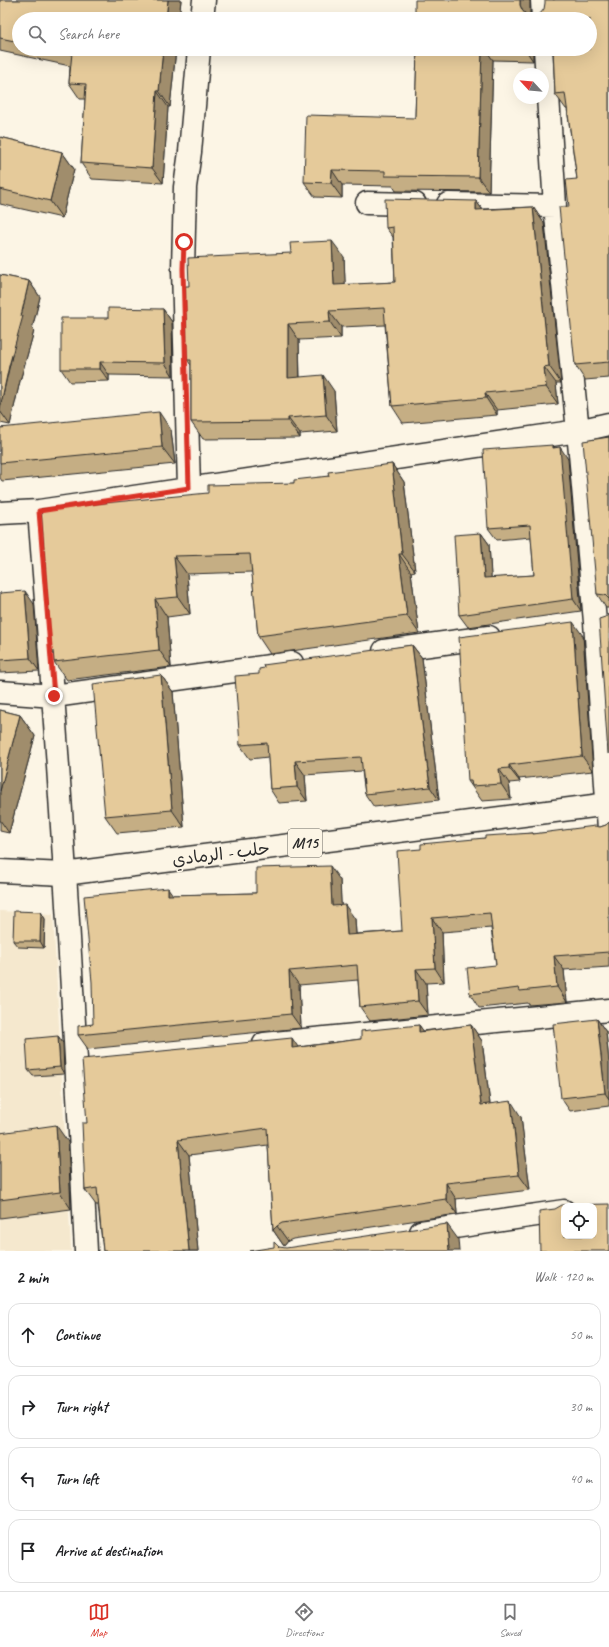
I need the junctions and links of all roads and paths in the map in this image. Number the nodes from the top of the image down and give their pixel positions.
1 (204, 0) edge
2 (542, 0) edge
3 (203, 12) edge
4 (543, 12) edge
5 (198, 56) edge
6 (545, 56) edge
7 (367, 203) dead end
8 (555, 206) junction
9 (609, 424) edge
10 (578, 431) junction
11 (189, 488) junction
12 (39, 511) junction
13 (0, 514) edge
14 (602, 621) edge
15 (572, 625) edge
16 (509, 634) edge
17 (368, 653) edge
18 (313, 661) edge
19 (0, 692) edge
20 (54, 696) junction
21 (608, 805) edge
22 (609, 829) edge
23 (0, 871) edge
24 (64, 874) junction
25 (609, 1010) edge
26 (244, 1046) edge
27 (561, 1211) edge
28 (398, 1236) edge
29 (86, 1251) edge

1 - 3 main road
2 - 4 main road
5 - 11 main road
6 - 8 main road
7 - 8 main road
8 - 10 main road
9 - 10 main road
10 - 11 main road
10 - 14 main road
11 - 12 main road
12 - 13 main road
12 - 20 main road
14 - 15 main road
14 - 21 main road
16 - 17 main road
18 - 20 main road
19 - 20 main road
20 - 24 main road
21 - 22 main road
21 - 24 main road, حلب - الرمادي / M15
23 - 24 main road, حلب - الرمادي / M15
24 - 29 main road
25 - 26 main road
27 - 28 main road

